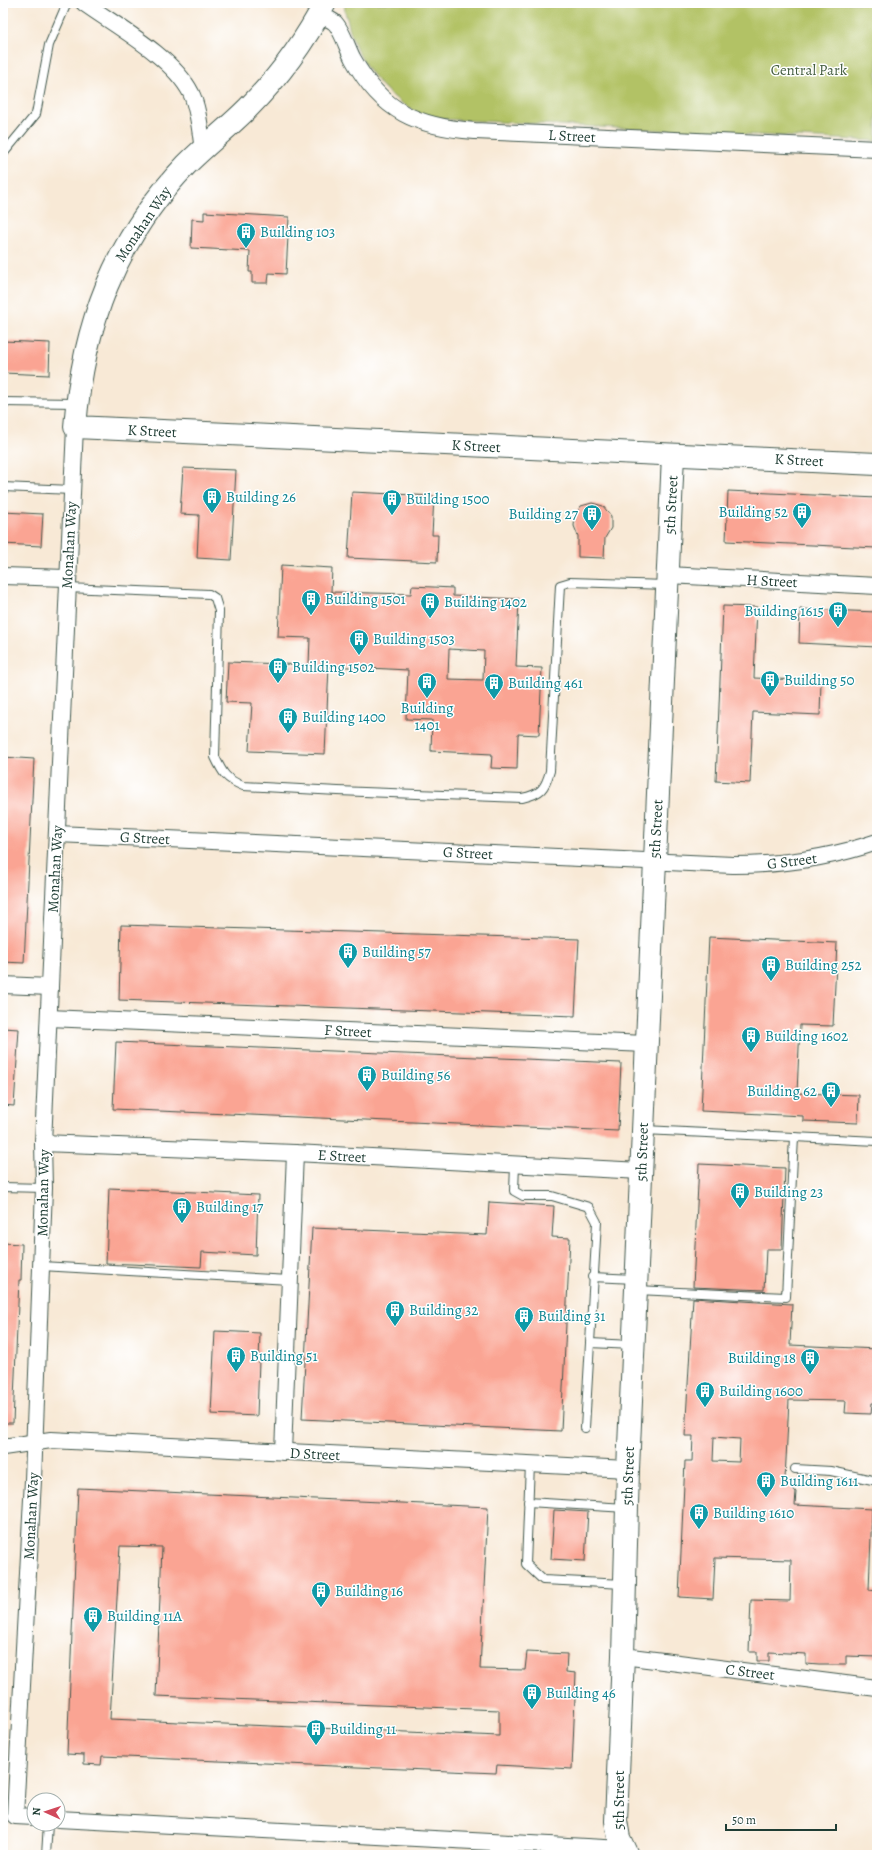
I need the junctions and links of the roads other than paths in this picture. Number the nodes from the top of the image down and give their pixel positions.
1 (67, 3) edge
2 (84, 3) edge
3 (322, 9) edge
4 (877, 149) edge
5 (203, 150) junction
6 (3, 154) edge
7 (3, 402) edge
8 (77, 404) junction
9 (75, 427) junction
10 (673, 455) junction
11 (877, 464) edge
12 (3, 487) edge
13 (72, 490) junction
14 (3, 576) edge
15 (668, 580) junction
16 (67, 583) junction
17 (877, 586) edge
18 (57, 834) junction
19 (877, 842) edge
20 (655, 861) junction
21 (3, 984) edge
22 (50, 987) junction
23 (49, 1018) junction
24 (646, 1044) junction
25 (643, 1130) junction
26 (794, 1137) junction
27 (877, 1141) edge
28 (44, 1143) junction
29 (295, 1153) junction
30 (515, 1165) junction
31 (641, 1171) junction
32 (3, 1187) edge
33 (44, 1188) junction
34 (41, 1266) junction
35 (592, 1277) junction
36 (290, 1280) junction
37 (636, 1285) junction
38 (590, 1343) junction
39 (634, 1344) junction
40 (585, 1428) dead end
41 (33, 1443) junction
42 (3, 1447) edge
43 (283, 1452) junction
44 (530, 1464) junction
45 (628, 1469) junction
46 (795, 1469) dead end
47 (877, 1481) edge
48 (528, 1502) junction
49 (627, 1508) junction
50 (625, 1584) junction
51 (623, 1656) junction
52 (877, 1688) edge
53 (26, 1817) edge
54 (66, 1819) edge
55 (47, 1832) edge
56 (625, 1852) edge
57 (46, 1855) edge

1 - 6 lane
2 - 5 street
3 - 4 street, L Street
3 - 5 street, Monahan Way
5 - 8 street, Monahan Way
7 - 8 lane
8 - 9 street, Monahan Way
9 - 10 street, K Street
9 - 13 street, Monahan Way
10 - 11 street, K Street
10 - 15 street, 5th Street
12 - 13 lane
13 - 16 street, Monahan Way
14 - 16 street
15 - 16 lane
15 - 17 street, H Street
15 - 20 street, 5th Street
16 - 18 street, Monahan Way
18 - 20 street, G Street
18 - 22 street, Monahan Way
19 - 20 street, G Street
20 - 24 street, 5th Street
21 - 22 street
22 - 23 street, Monahan Way
23 - 24 street, F Street
23 - 28 street, Monahan Way
24 - 25 street, 5th Street
25 - 26 lane
25 - 31 street, 5th Street
26 - 27 lane
26 - 37 lane
28 - 29 street, E Street
28 - 33 street, Monahan Way
29 - 30 street, E Street
29 - 36 street
30 - 31 street, E Street
30 - 35 lane
31 - 37 street, 5th Street
32 - 33 lane
33 - 34 street, Monahan Way
34 - 36 lane
34 - 41 street, Monahan Way
35 - 37 lane
35 - 38 lane
36 - 43 street
37 - 39 street, 5th Street
38 - 39 lane
38 - 40 lane
39 - 45 street, 5th Street
41 - 42 street, D Street
41 - 43 street, D Street
41 - 53 street, Monahan Way
43 - 44 street, D Street
44 - 45 street, D Street
44 - 48 lane
45 - 49 street, 5th Street
46 - 47 lane
48 - 49 lane
48 - 50 lane
49 - 50 street, 5th Street
50 - 51 street, 5th Street
51 - 52 street, C Street
51 - 56 street, 5th Street
54 - 56 street
55 - 57 lane

